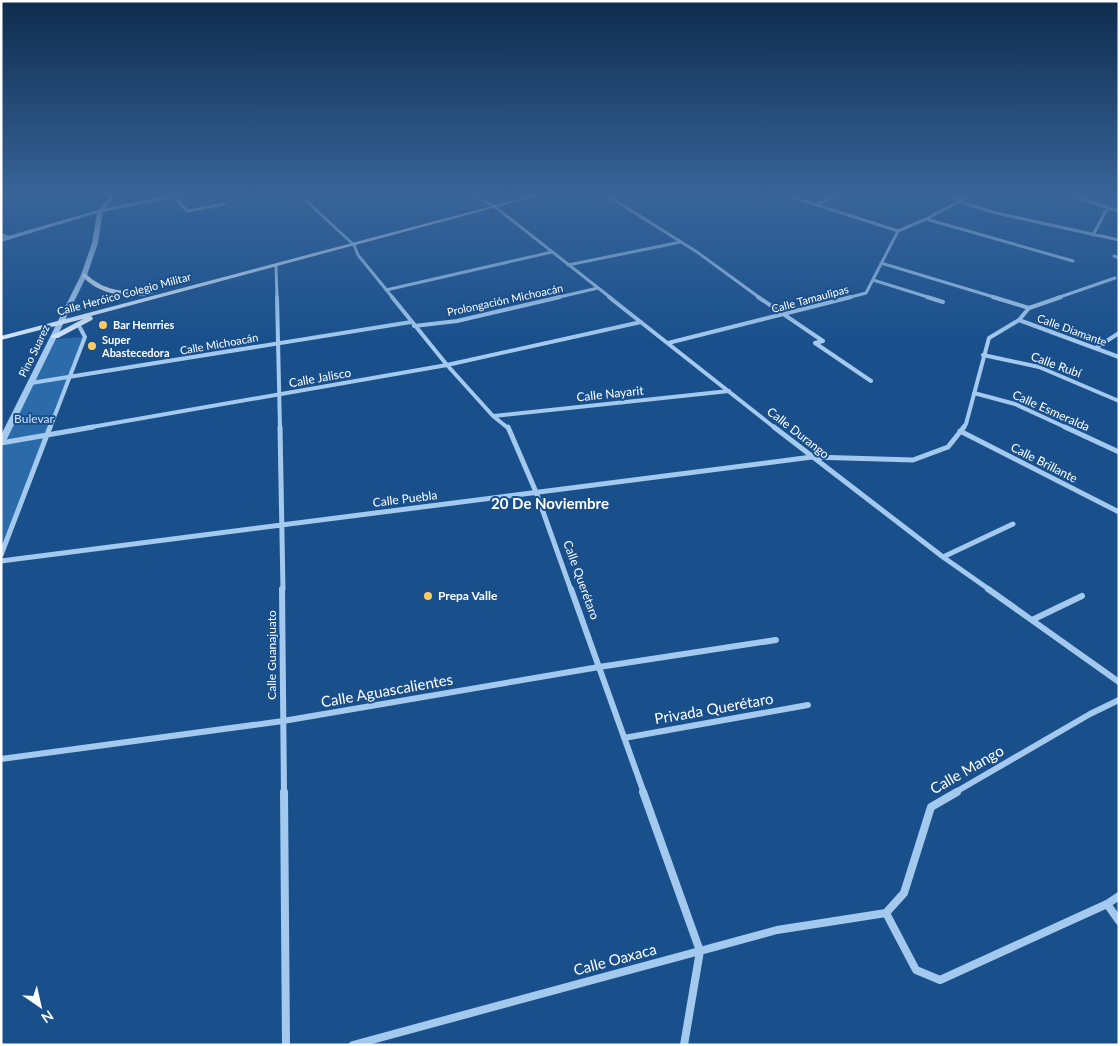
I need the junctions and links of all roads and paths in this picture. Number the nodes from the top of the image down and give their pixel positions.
1 (95, 243) edge
2 (337, 243) edge
3 (351, 243) edge
4 (362, 243) edge
5 (540, 243) edge
6 (678, 243) edge
7 (683, 243) edge
8 (892, 243) edge
9 (1009, 243) edge
10 (354, 245) junction
11 (552, 252) junction
12 (1114, 256) dead end
13 (1119, 258) edge
14 (1073, 261) dead end
15 (881, 264) junction
16 (568, 265) junction
17 (276, 266) junction
18 (84, 275) junction
19 (1115, 278) dead end
20 (873, 280) junction
21 (598, 288) junction
22 (386, 290) junction
23 (168, 291) junction
24 (150, 293) junction
25 (943, 302) dead end
26 (1029, 308) junction
27 (107, 310) junction
28 (783, 315) junction
29 (62, 319) junction
30 (1019, 320) junction
31 (641, 322) junction
32 (78, 324) junction
33 (412, 324) junction
34 (1119, 333) edge
35 (1, 336) edge
36 (54, 336) junction
37 (279, 343) junction
38 (668, 343) junction
39 (1096, 348) junction
40 (983, 355) junction
41 (1119, 357) edge
42 (447, 365) junction
43 (69, 378) junction
44 (871, 381) dead end
45 (31, 383) junction
46 (729, 391) junction
47 (974, 393) junction
48 (280, 395) junction
49 (1119, 401) edge
50 (493, 416) junction
51 (5, 427) edge
52 (960, 431) junction
53 (46, 437) junction
54 (1, 443) edge
55 (1119, 452) edge
56 (812, 457) junction
57 (536, 492) junction
58 (1119, 512) edge
59 (1013, 524) dead end
60 (282, 525) junction
61 (1, 556) edge
62 (943, 557) junction
63 (1, 561) edge
64 (1082, 596) dead end
65 (1032, 620) junction
66 (776, 640) dead end
67 (599, 668) junction
68 (1119, 682) edge
69 (1119, 700) edge
70 (808, 705) dead end
71 (283, 721) junction
72 (624, 738) junction
73 (1, 759) edge
74 (1119, 896) edge
75 (1107, 904) junction
76 (886, 913) junction
77 (1119, 921) edge
78 (700, 951) junction
79 (286, 1045) edge
80 (353, 1045) edge
81 (684, 1045) edge

1 - 18 street, Pino Suarez
2 - 23 main road, Calle Heróico Colegio Militar
3 - 10 street, Calle Querétaro
4 - 10 main road, Calle Heróico Colegio Militar
5 - 11 street, Calle Durango
6 - 16 street
7 - 28 street
8 - 15 street, Calle Tamaulipas
9 - 14 street
10 - 17 main road, Calle Heróico Colegio Militar
10 - 22 street, Calle Querétaro
11 - 16 street, Calle Durango
11 - 22 street
12 - 13 street
15 - 20 street, Calle Tamaulipas
15 - 26 street
16 - 21 street, Calle Durango
17 - 23 main road, Calle Heróico Colegio Militar
17 - 37 street, Calle Guanajuato
18 - 24 main road
18 - 29 street, Pino Suarez
19 - 26 street
20 - 25 street
20 - 28 street, Calle Tamaulipas
21 - 31 street, Calle Durango
21 - 33 street, Prolongación Michoacán
22 - 33 street, Calle Querétaro
23 - 24 main road, Calle Heróico Colegio Militar
23 - 27 main road, Calle Heróico Colegio Militar
24 - 29 main road, Calle Heróico Colegio Militar
26 - 30 street
27 - 29 main road, Calle Heróico Colegio Militar
27 - 32 main road
28 - 38 street, Calle Tamaulipas
28 - 44 street
29 - 35 main road, Calle Heróico Colegio Militar
29 - 36 street, Pino Suarez
30 - 39 street, Calle Diamante
30 - 40 street
31 - 38 street, Calle Durango
31 - 42 street, Calle Jalisco
32 - 36 main road
32 - 43 street
33 - 37 street, Calle Michoacán
33 - 42 street, Calle Querétaro
34 - 39 street
36 - 45 street, Pino Suarez
37 - 43 street, Calle Michoacán
37 - 48 street, Calle Guanajuato
38 - 46 street, Calle Durango
39 - 41 street, Calle Diamante
40 - 47 street
40 - 49 street, Calle Rubí
42 - 48 street, Calle Jalisco
42 - 50 street, Calle Querétaro
43 - 45 street, Calle Michoacán
43 - 53 street
45 - 51 street, Pino Suarez
46 - 50 street, Calle Nayarit
46 - 56 street, Calle Durango
47 - 52 street
47 - 55 street, Calle Esmeralda
48 - 53 street, Calle Jalisco
48 - 60 street, Calle Guanajuato
50 - 57 street, Calle Querétaro
51 - 54 street, Pino Suarez
52 - 56 street, Calle Puebla
52 - 58 street, Calle Brillante
53 - 54 street, Calle Jalisco
53 - 61 street
56 - 57 street, Calle Puebla
56 - 62 street, Calle Durango
57 - 60 street, Calle Puebla
57 - 67 street, Calle Querétaro
59 - 62 street
60 - 63 street, Calle Puebla
60 - 71 street, Calle Guanajuato
62 - 65 street, Calle Durango
64 - 65 street
65 - 68 street, Calle Durango
66 - 67 street, Calle Aguascalientes
67 - 71 street, Calle Aguascalientes
67 - 72 street, Calle Querétaro
69 - 76 street, Calle Mango
70 - 72 street, Privada Querétaro
71 - 73 street, Calle Aguascalientes
71 - 79 street, Calle Guanajuato
72 - 78 street, Calle Querétaro
74 - 75 street
75 - 76 street
75 - 77 street
76 - 78 street, Calle Oaxaca
78 - 80 street, Calle Oaxaca
78 - 81 street, Calle Querétaro

